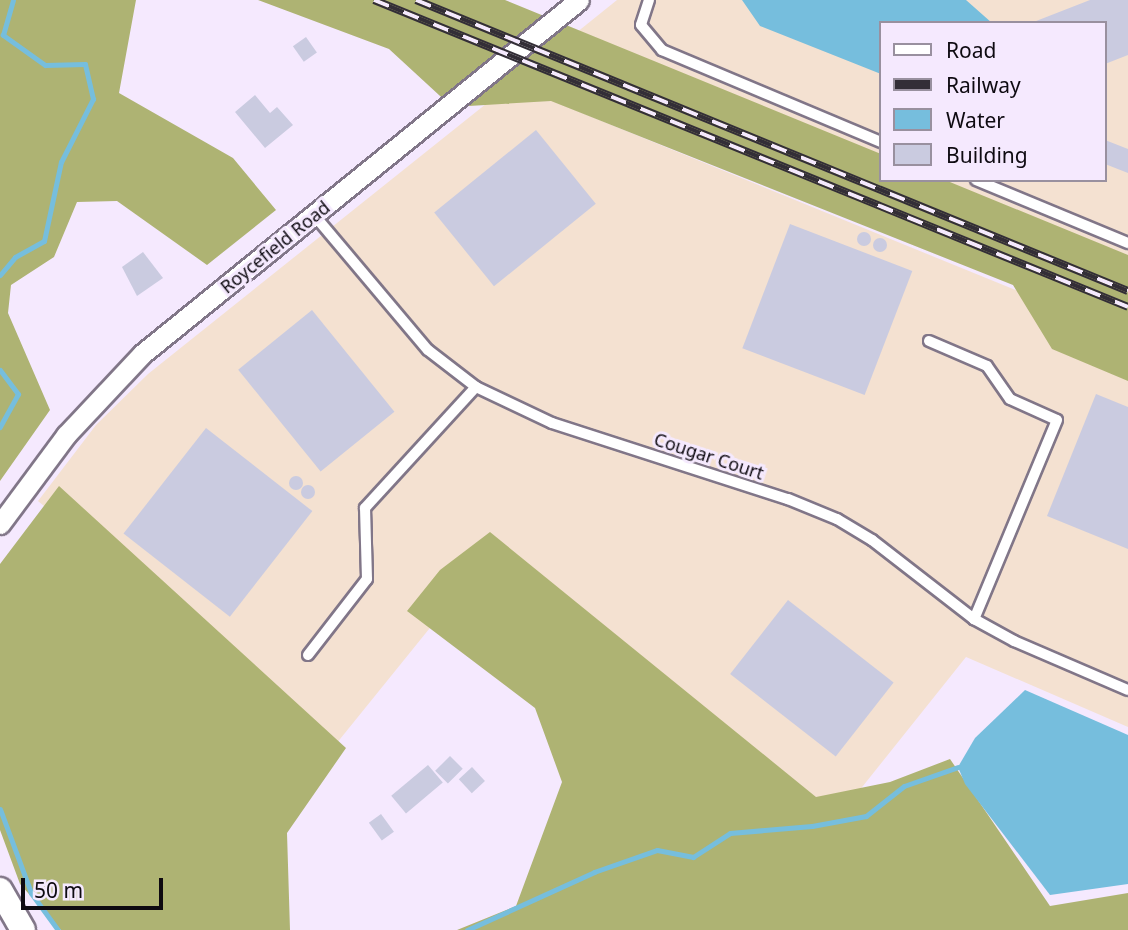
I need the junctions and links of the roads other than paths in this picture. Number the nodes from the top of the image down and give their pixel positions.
1 (579, 0) edge
2 (649, 0) edge
3 (880, 142) edge
4 (981, 182) edge
5 (315, 216) junction
6 (1128, 243) edge
7 (929, 341) dead end
8 (476, 387) junction
9 (0, 524) edge
10 (974, 619) junction
11 (307, 655) dead end
12 (1128, 690) edge
13 (0, 890) edge
14 (23, 930) edge

1 - 5 street, Roycefield Road
2 - 3 lane
4 - 6 lane
5 - 8 lane, Cougar Court
5 - 9 street, Roycefield Road
7 - 10 lane
8 - 10 lane, Cougar Court
8 - 11 lane
10 - 12 lane, Cougar Court
13 - 14 street

